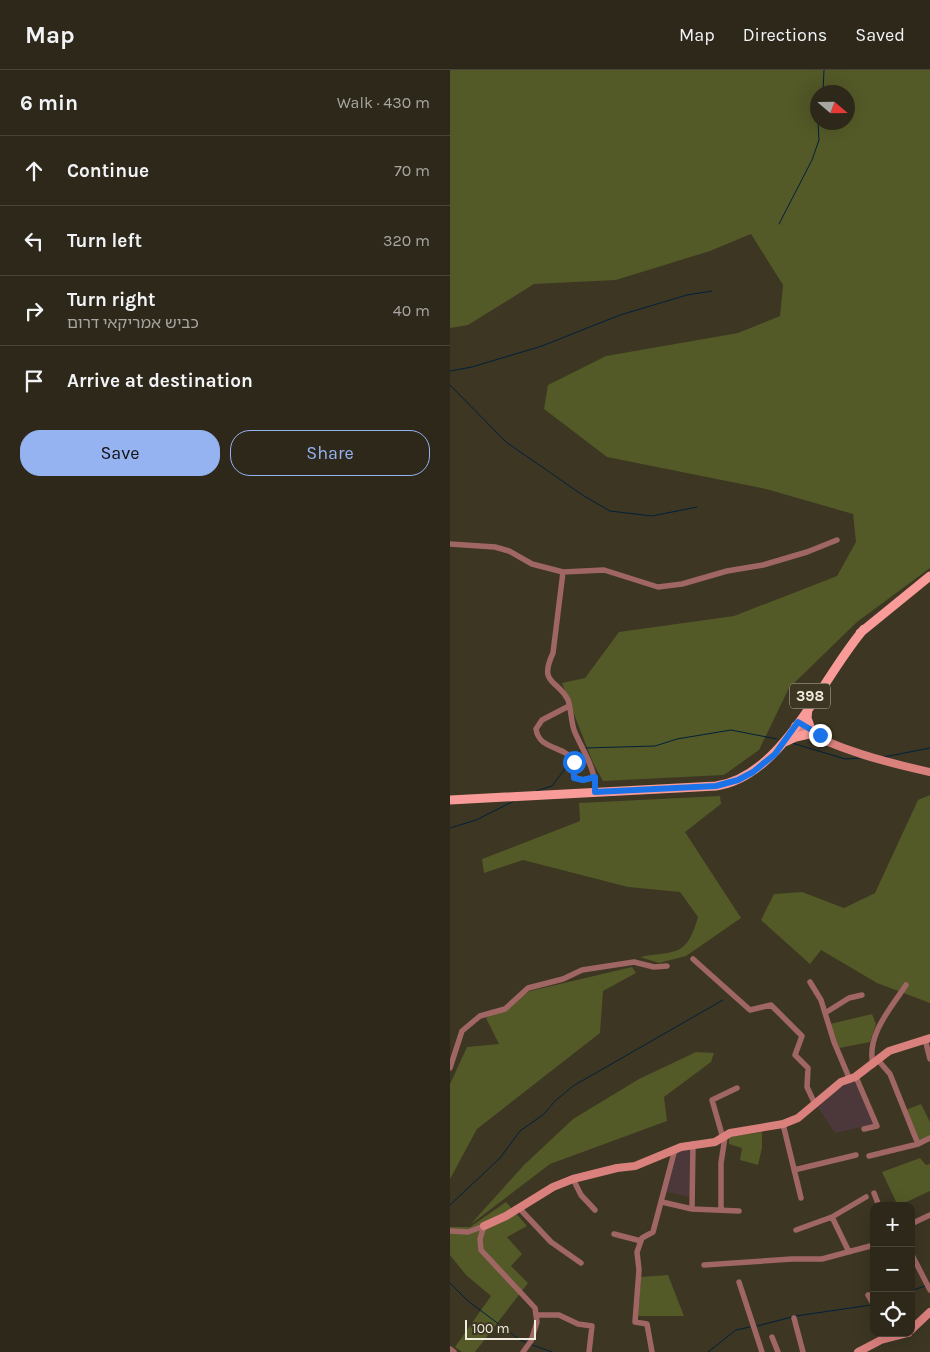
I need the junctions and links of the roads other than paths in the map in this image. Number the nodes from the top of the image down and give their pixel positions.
1 (837, 540) dead end
2 (450, 544) edge
3 (563, 572) junction
4 (930, 576) edge
5 (864, 629) junction
6 (569, 706) junction
7 (808, 708) junction
8 (795, 723) junction
9 (810, 732) junction
10 (781, 746) junction
11 (760, 766) junction
12 (930, 772) edge
13 (595, 777) junction
14 (595, 792) junction
15 (450, 800) edge
16 (693, 959) dead end
17 (667, 966) dead end
18 (810, 982) dead end
19 (906, 985) dead end
20 (862, 995) dead end
21 (825, 1012) junction
22 (927, 1039) edge
23 (930, 1059) edge
24 (876, 1062) junction
25 (450, 1068) edge
26 (853, 1078) junction
27 (737, 1088) dead end
28 (816, 1104) junction
29 (782, 1124) junction
30 (864, 1129) dead end
31 (724, 1138) junction
32 (930, 1138) edge
33 (693, 1144) junction
34 (918, 1144) junction
35 (675, 1149) junction
36 (856, 1155) dead end
37 (869, 1156) dead end
38 (794, 1170) junction
39 (573, 1179) junction
40 (874, 1193) dead end
41 (866, 1197) dead end
42 (801, 1198) dead end
43 (662, 1202) junction
44 (877, 1202) edge
45 (519, 1208) junction
46 (692, 1209) junction
47 (595, 1210) dead end
48 (720, 1210) junction
49 (739, 1211) dead end
50 (930, 1215) edge
51 (832, 1217) junction
52 (915, 1222) edge
53 (484, 1226) junction
54 (796, 1230) dead end
55 (450, 1231) edge
56 (614, 1234) dead end
57 (641, 1241) junction
58 (870, 1246) edge
59 (849, 1252) junction
60 (915, 1261) edge
61 (581, 1264) dead end
62 (704, 1265) dead end
63 (739, 1282) dead end
64 (930, 1290) edge
65 (868, 1294) dead end
66 (870, 1298) edge
67 (930, 1312) edge
68 (536, 1314) junction
69 (794, 1318) dead end
70 (915, 1326) edge
71 (772, 1337) dead end
72 (888, 1337) edge
73 (450, 1349) edge
74 (454, 1352) edge
75 (523, 1352) edge
76 (589, 1352) edge
77 (652, 1352) edge
78 (762, 1352) edge
79 (778, 1352) edge
80 (803, 1352) edge
81 (859, 1352) edge

1 - 3 street
2 - 3 street
3 - 6 street
4 - 5 main road, 398
5 - 7 main road, 398
5 - 8 main road, 398
6 - 13 street
6 - 13 street
7 - 8 main road, 398
7 - 9 main road
8 - 9 street
8 - 10 main road, 398
8 - 11 main road, 398
9 - 10 main road
9 - 12 street
10 - 11 main road, 398
11 - 14 main road, 398
13 - 14 street
14 - 15 main road, 398
16 - 28 street
17 - 25 street
18 - 21 street
19 - 24 street
20 - 21 street
21 - 26 street
22 - 23 street
22 - 24 street
24 - 26 street
24 - 34 street
26 - 28 street
26 - 30 street
27 - 31 street
28 - 29 street
29 - 31 street
29 - 38 street
31 - 33 street
31 - 48 street
32 - 34 street
33 - 35 street
33 - 46 street
34 - 37 street
35 - 39 street
35 - 43 street
36 - 38 street
38 - 42 street
39 - 45 street
39 - 47 street
40 - 44 street
41 - 51 street
43 - 46 street
43 - 57 street
45 - 53 street
45 - 61 street
46 - 48 street
48 - 49 street
50 - 52 street
51 - 54 street
51 - 59 street
53 - 55 street
53 - 68 street
56 - 57 street
57 - 77 street
58 - 59 street
59 - 62 street
60 - 64 street
63 - 78 street
65 - 66 street
67 - 70 street
68 - 75 street
68 - 76 street
69 - 80 street
71 - 79 street
72 - 81 street
73 - 74 street

